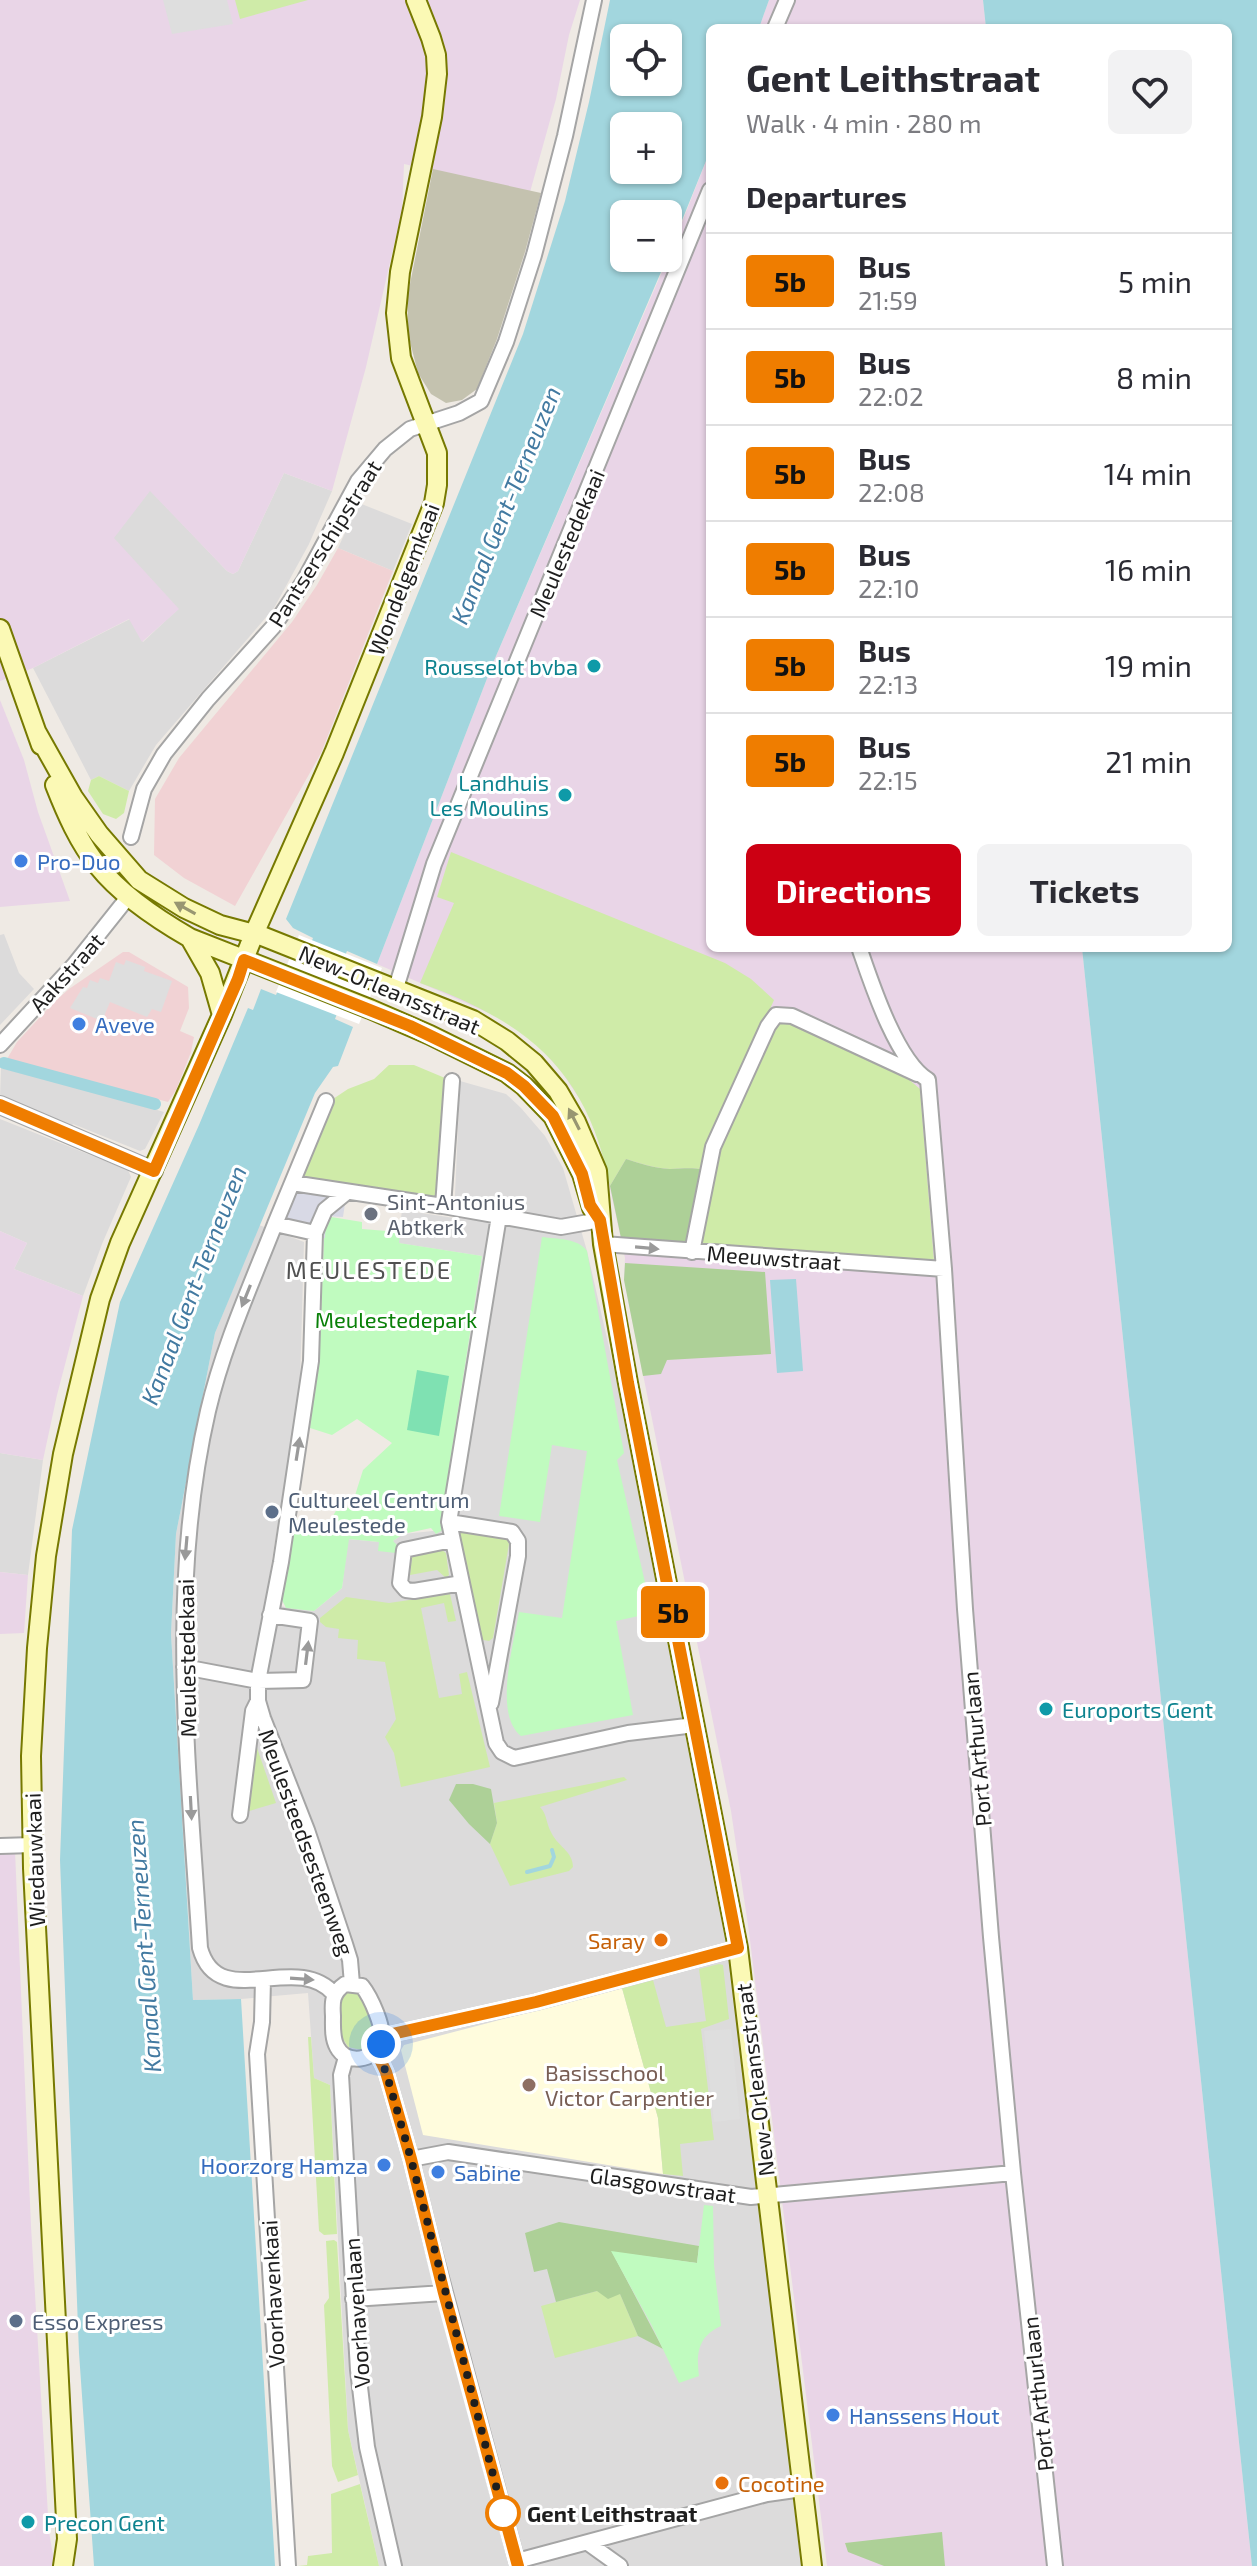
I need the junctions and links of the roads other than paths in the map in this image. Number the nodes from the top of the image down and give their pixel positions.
1 (416, 0) edge
2 (594, 0) edge
3 (787, 0) edge
4 (777, 24) edge
5 (706, 200) edge
6 (425, 424) junction
7 (0, 629) edge
8 (6, 662) edge
9 (37, 733) junction
10 (131, 837) dead end
11 (129, 896) junction
12 (254, 934) junction
13 (190, 938) junction
14 (861, 952) edge
15 (244, 960) junction
16 (396, 988) junction
17 (222, 1015) junction
18 (0, 1045) edge
19 (917, 1074) junction
20 (452, 1081) dead end
21 (326, 1101) dead end
22 (0, 1105) edge
23 (154, 1171) junction
24 (292, 1183) junction
25 (344, 1192) junction
26 (443, 1206) junction
27 (499, 1216) junction
28 (600, 1220) junction
29 (275, 1224) junction
30 (315, 1233) junction
31 (603, 1244) junction
32 (692, 1252) junction
33 (944, 1269) junction
34 (449, 1522) junction
35 (452, 1540) junction
36 (462, 1583) junction
37 (270, 1615) junction
38 (502, 1649) junction
39 (477, 1652) junction
40 (184, 1667) junction
41 (258, 1681) junction
42 (258, 1701) junction
43 (490, 1711) junction
44 (695, 1725) junction
45 (240, 1815) dead end
46 (33, 1845) junction
47 (0, 1846) edge
48 (738, 1948) junction
49 (263, 1983) junction
50 (352, 1984) junction
51 (334, 1994) junction
52 (383, 2036) junction
53 (376, 2051) junction
54 (346, 2057) junction
55 (411, 2159) junction
56 (1013, 2173) junction
57 (767, 2196) junction
58 (444, 2293) junction
59 (353, 2299) junction
60 (802, 2489) junction
61 (588, 2543) junction
62 (517, 2563) edge
63 (63, 2566) edge
64 (288, 2566) edge
65 (394, 2566) edge
66 (620, 2566) edge
67 (812, 2566) edge
68 (1055, 2566) edge

1 - 6 main road
2 - 6 street
3 - 4 street
5 - 16 street, Meulestedekaai
6 - 10 street, Pantserschipstraat
6 - 12 main road, Wondelgemkaai
7 - 8 main road
8 - 9 main road
9 - 11 main road, New-Orleansstraat
12 -> 9 main road, New-Orleansstraat
11 - 13 main road, New-Orleansstraat
11 - 18 street, Aakstraat
12 - 15 main road, Wondelgemkaai
12 - 16 main road, New-Orleansstraat
13 - 15 main road, New-Orleansstraat
13 - 17 main road
14 - 19 street, Port Arthurlaan
15 - 17 main road, Wondelgemkaai
15 - 28 main road, New-Orleansstraat
28 -> 16 main road, New-Orleansstraat
17 - 23 main road, Wondelgemkaai
19 - 32 street
19 - 33 street, Port Arthurlaan
20 - 26 street
21 - 24 street
22 - 23 street
23 - 46 main road, Wiedauwkaai
24 - 25 street
24 - 29 street, Meulestedekaai
25 - 26 street
25 - 30 street
26 - 27 street
27 - 28 street
27 - 34 street
28 - 31 main road, New-Orleansstraat
29 - 30 street
29 -> 40 street, Meulestedekaai
37 -> 30 street, Meulesteedsesteenweg
31 -> 32 street, Meeuwstraat
31 - 44 main road, New-Orleansstraat
32 - 33 street, Meeuwstraat
33 - 56 street, Port Arthurlaan
34 - 35 street
34 - 38 street
35 - 36 street
35 - 36 street
36 - 39 street
37 - 41 street, Meulesteedsesteenweg
41 -> 37 street
38 - 39 street
38 - 43 street
39 - 43 street
40 - 41 street
40 -> 49 street, Meulestedekaai
41 - 42 street, Meulesteedsesteenweg
42 - 45 street, Meulesteedsesteenweg
42 - 50 street, Meulesteedsesteenweg
43 - 44 street
44 - 48 main road, New-Orleansstraat
46 - 47 street
46 - 63 main road, Wiedauwkaai
48 - 52 street
48 - 57 main road, New-Orleansstraat
49 -> 51 street, Meulestedekaai
49 - 64 street, Voorhavenkaai
50 - 51 street, Meulesteedsesteenweg
50 - 52 street, Meulesteedsesteenweg
51 - 54 street
52 - 53 street
53 - 54 street
53 - 55 street
54 - 59 street, Voorhavenlaan
55 - 57 street, Glasgowstraat
55 - 58 street
56 - 57 street, Glasgowstraat
56 - 68 street, Port Arthurlaan
57 - 60 main road, New-Orleansstraat
58 - 59 street
58 - 62 street
59 - 65 street, Voorhavenlaan
60 - 61 street
60 - 67 main road, New-Orleansstraat
61 - 62 street
61 - 66 street

